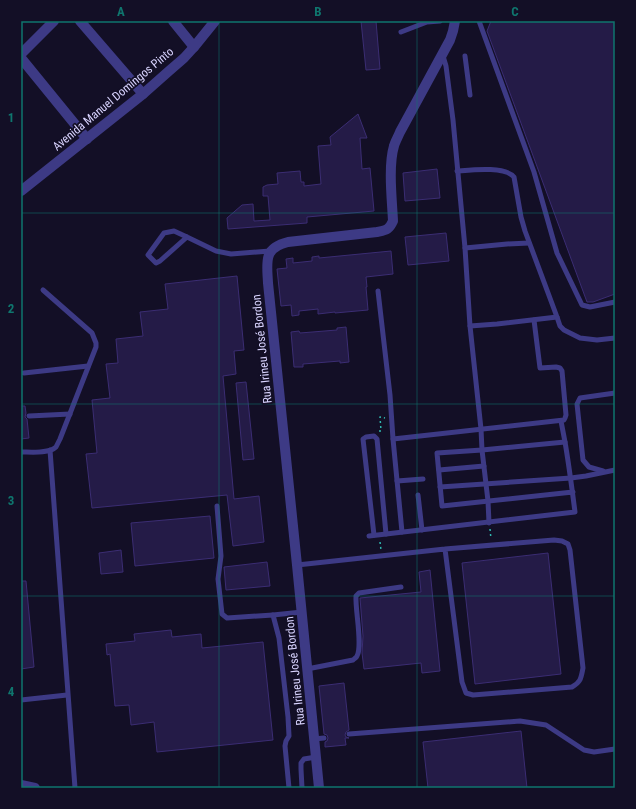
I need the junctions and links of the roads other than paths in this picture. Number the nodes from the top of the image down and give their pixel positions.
1 (54, 21) edge
2 (80, 21) edge
3 (173, 21) edge
4 (216, 21) edge
5 (440, 21) edge
6 (454, 21) edge
7 (479, 21) edge
8 (401, 32) dead end
9 (194, 46) junction
10 (21, 54) edge
11 (442, 55) junction
12 (465, 56) dead end
13 (21, 58) edge
14 (143, 94) junction
15 (470, 95) dead end
16 (87, 139) junction
17 (457, 171) junction
18 (21, 191) edge
19 (187, 237) junction
20 (529, 243) junction
21 (465, 248) junction
22 (270, 251) junction
23 (44, 290) dead end
24 (378, 291) dead end
25 (615, 302) edge
26 (557, 317) junction
27 (534, 320) junction
28 (470, 326) junction
29 (615, 338) edge
30 (88, 366) junction
31 (24, 373) dead end
32 (615, 393) edge
33 (70, 414) junction
34 (29, 416) dead end
35 (561, 421) junction
36 (481, 429) junction
37 (393, 438) junction
38 (565, 442) junction
39 (50, 450) junction
40 (482, 450) junction
41 (21, 452) edge
42 (484, 466) junction
43 (439, 470) junction
44 (615, 470) edge
45 (605, 472) junction
46 (423, 478) dead end
47 (571, 478) junction
48 (397, 482) junction
49 (486, 484) junction
50 (440, 487) junction
51 (573, 492) junction
52 (418, 495) dead end
53 (488, 501) junction
54 (216, 506) dead end
55 (489, 522) junction
56 (422, 530) junction
57 (402, 532) junction
58 (386, 534) junction
59 (445, 549) junction
60 (297, 565) junction
61 (401, 587) dead end
62 (302, 612) junction
63 (273, 615) junction
64 (307, 669) junction
65 (68, 695) junction
66 (21, 700) edge
67 (349, 734) dead end
68 (615, 749) edge
69 (316, 757) junction
70 (21, 785) edge
71 (35, 788) edge
72 (75, 788) edge
73 (289, 788) edge
74 (302, 788) edge
75 (319, 788) edge

1 - 10 street
2 - 14 street
3 - 9 street
4 - 9 street, Avenida Manuel Domingos Pinto
5 - 8 lane
6 - 11 street
7 - 25 lane
9 - 14 street, Avenida Manuel Domingos Pinto
11 - 17 lane
11 - 22 street
12 - 15 lane
13 - 16 street
14 - 16 street, Avenida Manuel Domingos Pinto
16 - 18 street, Avenida Manuel Domingos Pinto
17 - 20 lane
17 - 21 lane
19 - 19 lane
19 - 22 lane
20 - 21 lane
20 - 26 lane
21 - 28 lane
22 - 60 street, Rua Irineu José Bordon
23 - 30 lane
24 - 37 lane
26 - 27 lane
26 - 29 lane
27 - 28 lane
27 - 35 lane
28 - 36 lane
30 - 31 lane
30 - 33 lane
32 - 45 lane
33 - 34 lane
33 - 39 lane
35 - 36 lane
35 - 38 lane
36 - 37 lane
36 - 40 lane
37 - 48 lane
38 - 40 lane
38 - 47 lane
39 - 41 lane
39 - 65 lane
40 - 42 lane
40 - 43 lane
42 - 43 lane
42 - 49 lane
43 - 50 lane
44 - 45 lane
45 - 47 lane
46 - 48 lane
47 - 49 lane
47 - 51 lane
48 - 57 lane
49 - 50 lane
49 - 53 lane
50 - 53 lane
51 - 53 lane
51 - 55 lane
52 - 56 lane
53 - 55 lane
54 - 63 lane
55 - 56 lane
56 - 57 lane
57 - 58 lane
58 - 58 lane
59 - 59 lane
59 - 60 lane
60 - 62 street, Rua Irineu José Bordon
61 - 64 lane
62 - 63 lane
62 - 64 street, Rua Irineu José Bordon
63 - 73 lane
64 - 69 street, Rua Irineu José Bordon
65 - 66 lane
65 - 72 lane
67 - 68 lane
69 - 74 lane
69 - 75 street, Rua Irineu José Bordon
70 - 71 street

